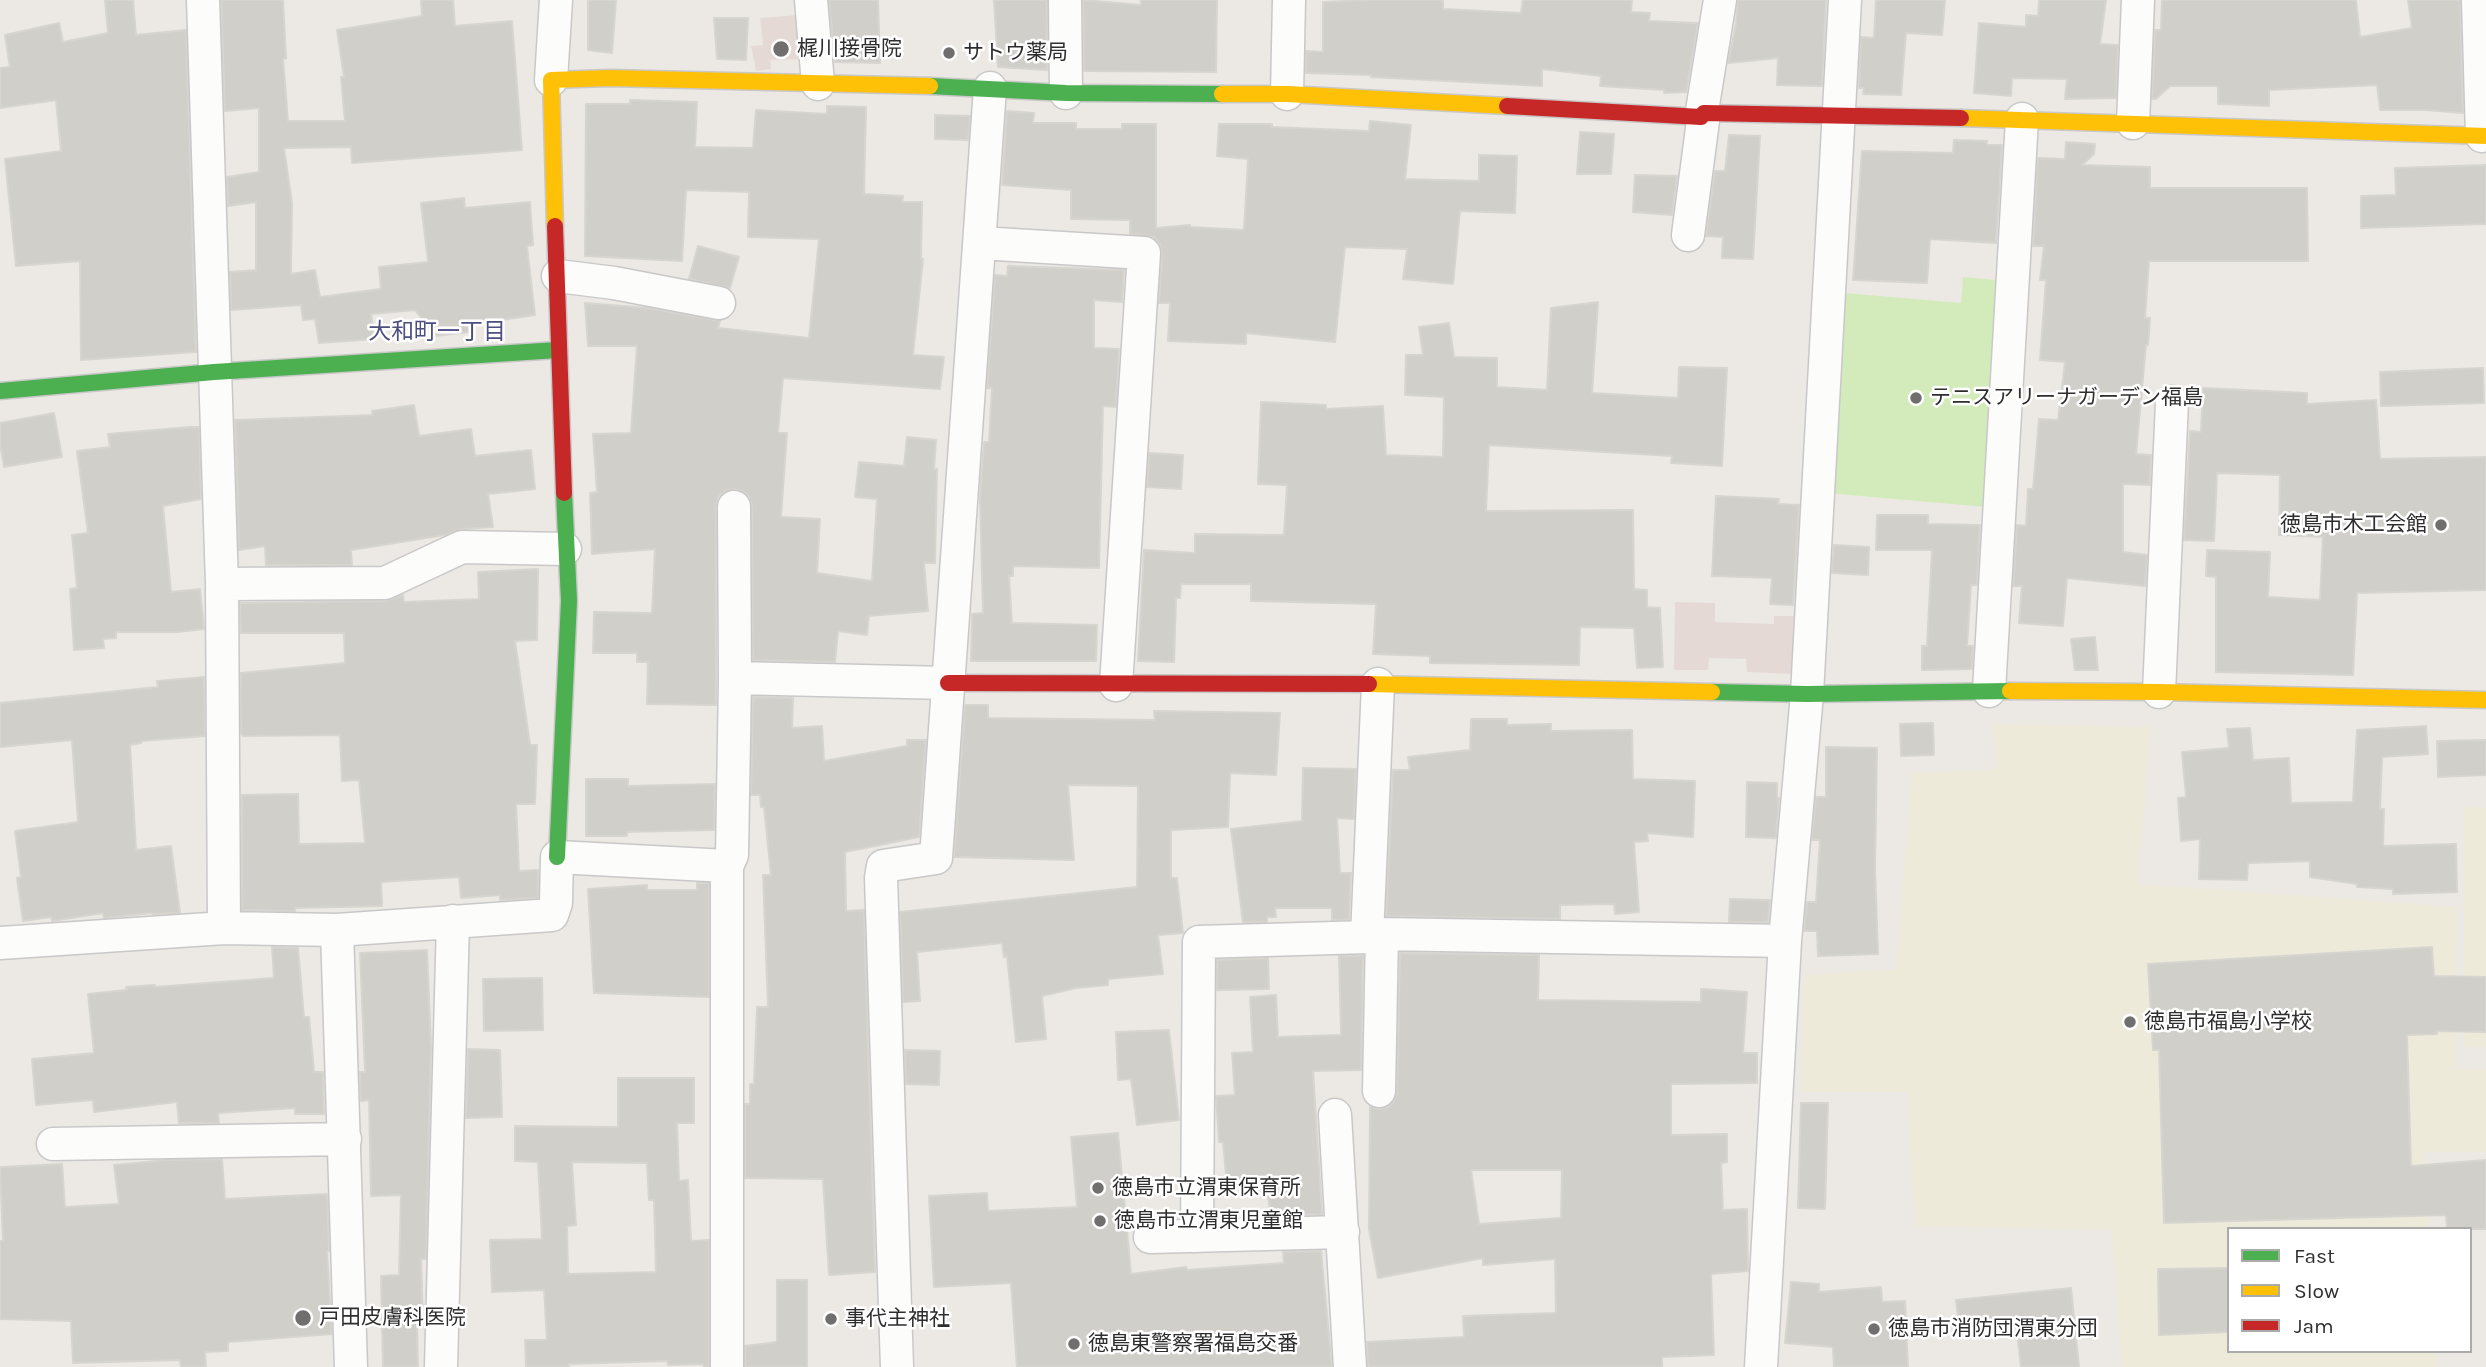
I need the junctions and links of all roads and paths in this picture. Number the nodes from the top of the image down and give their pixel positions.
1 (203, 0) edge
2 (556, 0) edge
3 (811, 0) edge
4 (1065, 0) edge
5 (1289, 0) edge
6 (1720, 0) edge
7 (1845, 0) edge
8 (2138, 0) edge
9 (2478, 0) edge
10 (551, 79) junction
11 (818, 84) junction
12 (990, 88) junction
13 (1066, 93) junction
14 (1287, 94) junction
15 (1703, 115) junction
16 (1840, 115) junction
17 (2022, 119) junction
18 (2133, 123) junction
19 (2484, 136) edge
20 (1688, 235) dead end
21 (979, 243) junction
22 (558, 276) junction
23 (719, 303) dead end
24 (558, 350) junction
25 (214, 372) junction
26 (0, 391) edge
27 (2172, 402) dead end
28 (734, 507) dead end
29 (565, 548) junction
30 (222, 584) junction
31 (735, 678) junction
32 (948, 682) junction
33 (1378, 684) junction
34 (1116, 685) junction
35 (1989, 691) junction
36 (2160, 692) junction
37 (1807, 694) junction
38 (2486, 700) edge
39 (557, 857) junction
40 (727, 866) junction
41 (453, 921) junction
42 (224, 928) junction
43 (337, 930) junction
44 (1375, 935) junction
45 (1785, 941) junction
46 (0, 943) edge
47 (1379, 1091) dead end
48 (1335, 1115) dead end
49 (345, 1139) junction
50 (53, 1144) dead end
51 (1343, 1232) junction
52 (1197, 1236) junction
53 (1150, 1237) dead end
54 (351, 1367) edge
55 (441, 1367) edge
56 (727, 1367) edge
57 (897, 1367) edge
58 (1350, 1367) edge
59 (1761, 1367) edge

1 - 25 street
2 - 10 street
3 - 11 street
4 - 13 street
5 - 14 street
6 - 15 street
7 - 16 street
8 - 18 street
9 - 19 street
10 - 11 street
10 - 22 street
11 - 12 street
12 - 13 street
12 - 21 street
13 - 14 street
14 - 15 street
15 - 16 street
15 - 20 street
16 - 17 street
16 - 37 street
17 - 18 street
17 - 35 street
18 - 19 street
21 - 32 street
21 - 34 street
22 - 23 street
22 - 24 street
24 - 25 street
24 - 29 street
25 - 26 street
25 - 30 street
27 - 36 street
28 - 31 street
29 - 30 street
29 - 39 street
30 - 42 street
31 - 32 street
31 - 40 street
32 - 34 street
32 - 57 street
33 - 34 street
33 - 37 street
33 - 44 street
35 - 36 street
35 - 37 street
36 - 38 street
37 - 45 street
39 - 40 street
39 - 41 street
40 - 56 street
41 - 43 street
41 - 55 street
42 - 43 street
42 - 46 street
43 - 49 street
44 - 45 street
44 - 47 street
44 - 52 street
45 - 59 street
48 - 51 street
49 - 50 street
49 - 54 street
51 - 52 street
51 - 58 street
52 - 53 street

